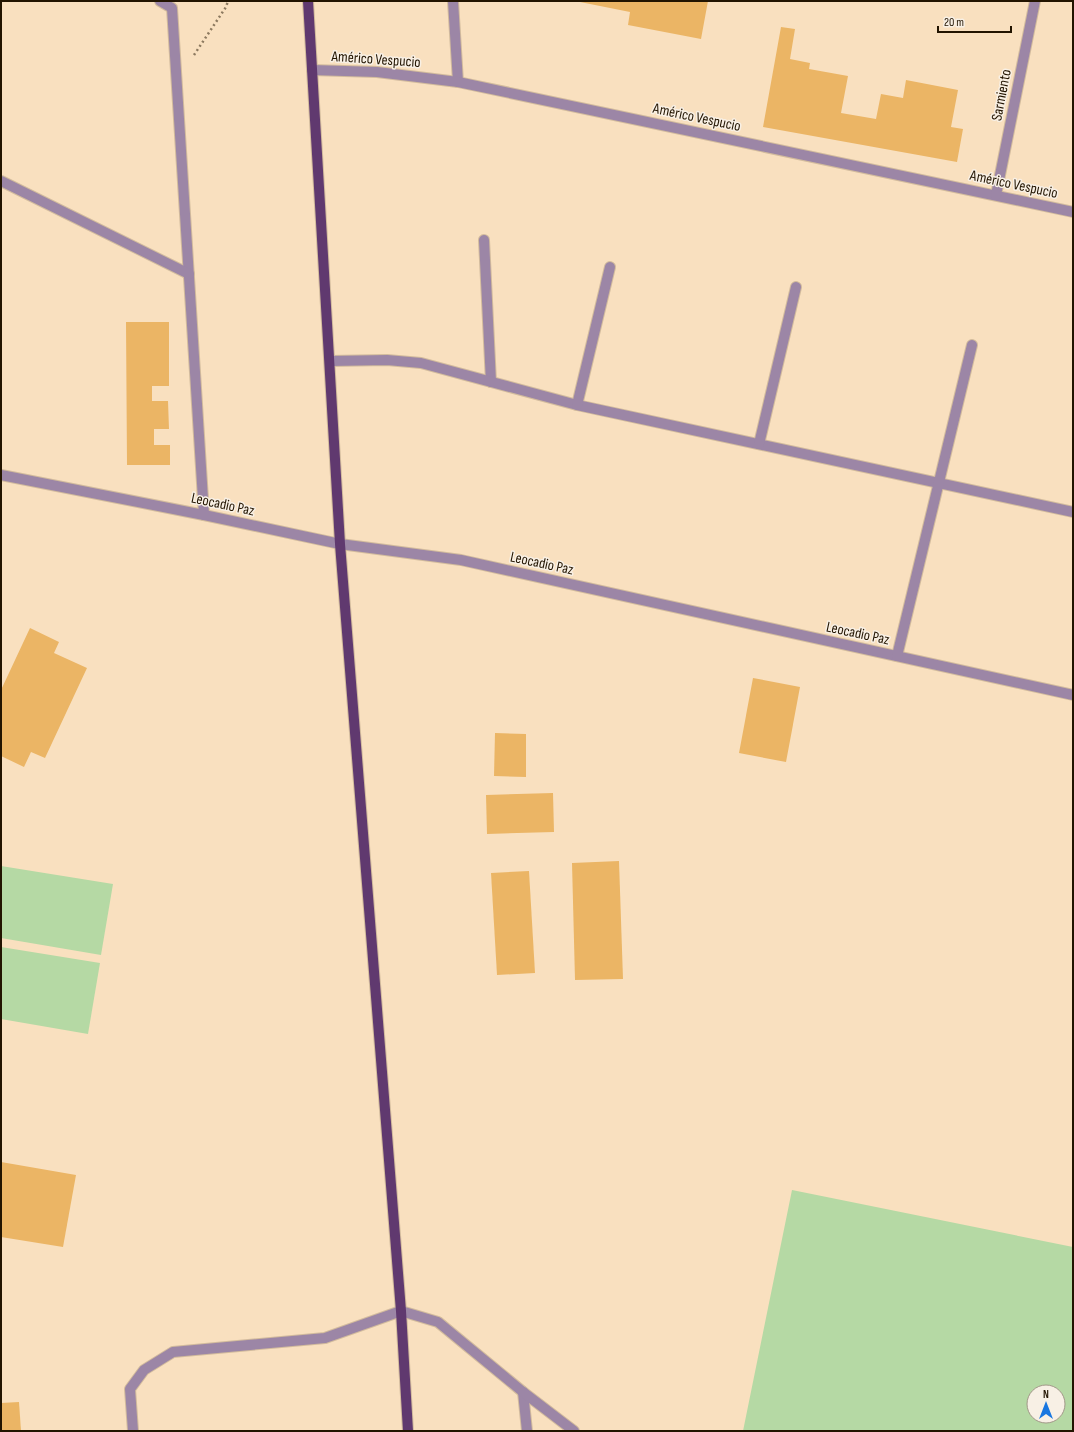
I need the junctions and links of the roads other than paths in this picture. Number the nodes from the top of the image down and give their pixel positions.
1 (160, 1) edge
2 (308, 1) edge
3 (453, 1) edge
4 (1035, 1) edge
5 (312, 70) junction
6 (458, 82) junction
7 (1, 181) edge
8 (996, 195) junction
9 (1073, 212) edge
10 (484, 240) dead end
11 (610, 267) dead end
12 (189, 274) junction
13 (796, 287) dead end
14 (972, 345) dead end
15 (330, 361) junction
16 (491, 382) junction
17 (577, 405) junction
18 (759, 444) junction
19 (1, 475) edge
20 (939, 483) junction
21 (1073, 512) edge
22 (204, 515) junction
23 (340, 544) junction
24 (897, 656) junction
25 (1073, 695) edge
26 (401, 1311) junction
27 (523, 1392) junction
28 (133, 1431) edge
29 (408, 1431) edge
30 (527, 1431) edge
31 (574, 1431) edge

1 - 12 street
2 - 5 main road
3 - 6 street
4 - 8 street, Sarmiento
5 - 6 street, Américo Vespucio
5 - 15 main road
6 - 8 street, Américo Vespucio
7 - 12 street
8 - 9 street, Américo Vespucio
10 - 16 street
11 - 17 street
12 - 22 street
13 - 18 street
14 - 20 street
15 - 16 street
15 - 23 main road
16 - 17 street
17 - 18 street
18 - 20 street
19 - 22 street, Leocadio Paz
20 - 21 street
20 - 24 street
22 - 23 street, Leocadio Paz
23 - 24 street, Leocadio Paz
23 - 26 main road
24 - 25 street, Leocadio Paz
26 - 27 street
26 - 28 street
26 - 29 main road
27 - 30 street
27 - 31 street

